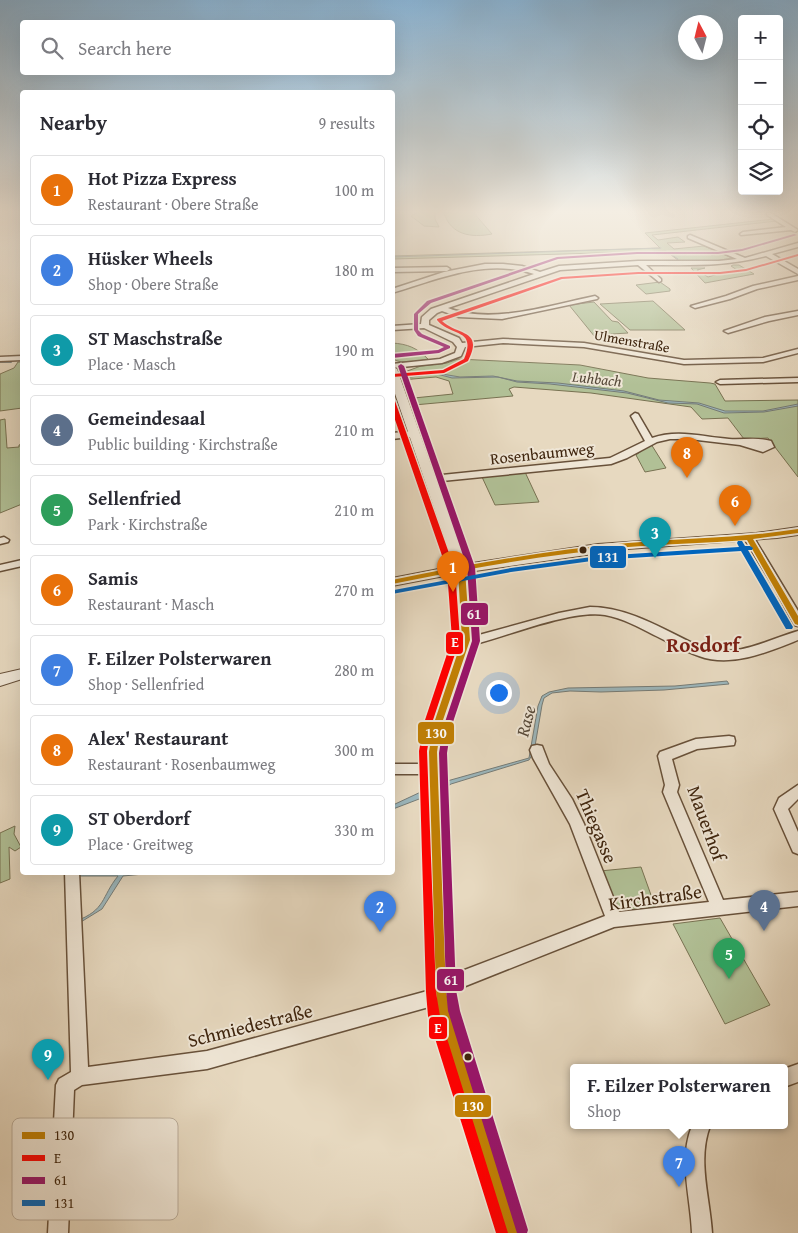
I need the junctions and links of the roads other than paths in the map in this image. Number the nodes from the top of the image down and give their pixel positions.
1 (395, 270) edge
2 (408, 270) edge
3 (457, 270) edge
4 (528, 270) edge
5 (556, 270) edge
6 (647, 270) edge
7 (539, 274) junction
8 (798, 278) edge
9 (659, 280) dead end
10 (395, 289) edge
11 (595, 298) dead end
12 (695, 306) dead end
13 (441, 308) junction
14 (798, 313) edge
15 (425, 326) junction
16 (395, 328) edge
17 (728, 331) dead end
18 (460, 345) junction
19 (798, 351) edge
20 (20, 358) edge
21 (0, 359) edge
22 (395, 373) edge
23 (395, 376) edge
24 (798, 380) edge
25 (720, 382) dead end
26 (635, 416) dead end
27 (415, 434) junction
28 (395, 436) edge
29 (650, 442) junction
30 (740, 442) dead end
31 (432, 479) junction
32 (798, 531) edge
33 (755, 537) junction
34 (20, 563) edge
35 (0, 568) edge
36 (461, 568) junction
37 (395, 581) edge
38 (798, 622) edge
39 (798, 635) edge
40 (466, 640) junction
41 (20, 675) edge
42 (0, 680) edge
43 (729, 741) dead end
44 (537, 750) dead end
45 (395, 770) edge
46 (433, 782) junction
47 (798, 791) edge
48 (798, 848) edge
49 (72, 875) edge
50 (798, 899) edge
51 (719, 908) junction
52 (614, 920) junction
53 (441, 991) junction
54 (73, 1081) junction
55 (69, 1118) edge
56 (699, 1129) edge
57 (59, 1220) edge
58 (58, 1233) edge
59 (512, 1233) edge
60 (702, 1233) edge

1 - 2 street
3 - 10 street
4 - 7 street
5 - 7 street
6 - 9 street
7 - 13 street
8 - 12 street
11 - 13 street
13 - 15 street
14 - 17 street
15 - 16 street
15 - 18 street
18 - 19 street, Ulmenstraße
18 - 22 street
20 - 21 street
23 - 27 street
24 - 25 street
26 - 29 street
27 - 28 street
27 - 31 street
29 - 30 street, Rosenbaumweg
29 - 31 street, Rosenbaumweg
31 - 36 street
32 - 33 street
33 - 36 street
33 - 38 street
34 - 35 street
36 - 37 street
36 - 40 street
39 - 40 street
40 - 46 street
41 - 42 street
43 - 51 street, Mauerhof
44 - 52 street, Thiegasse
45 - 46 street
46 - 53 street
47 - 48 street
49 - 54 street
50 - 51 street, Kirchstraße
51 - 52 street, Kirchstraße
52 - 53 street, Kirchstraße
53 - 54 street, Schmiedestraße
53 - 59 street
54 - 55 street
56 - 60 street
57 - 58 street

